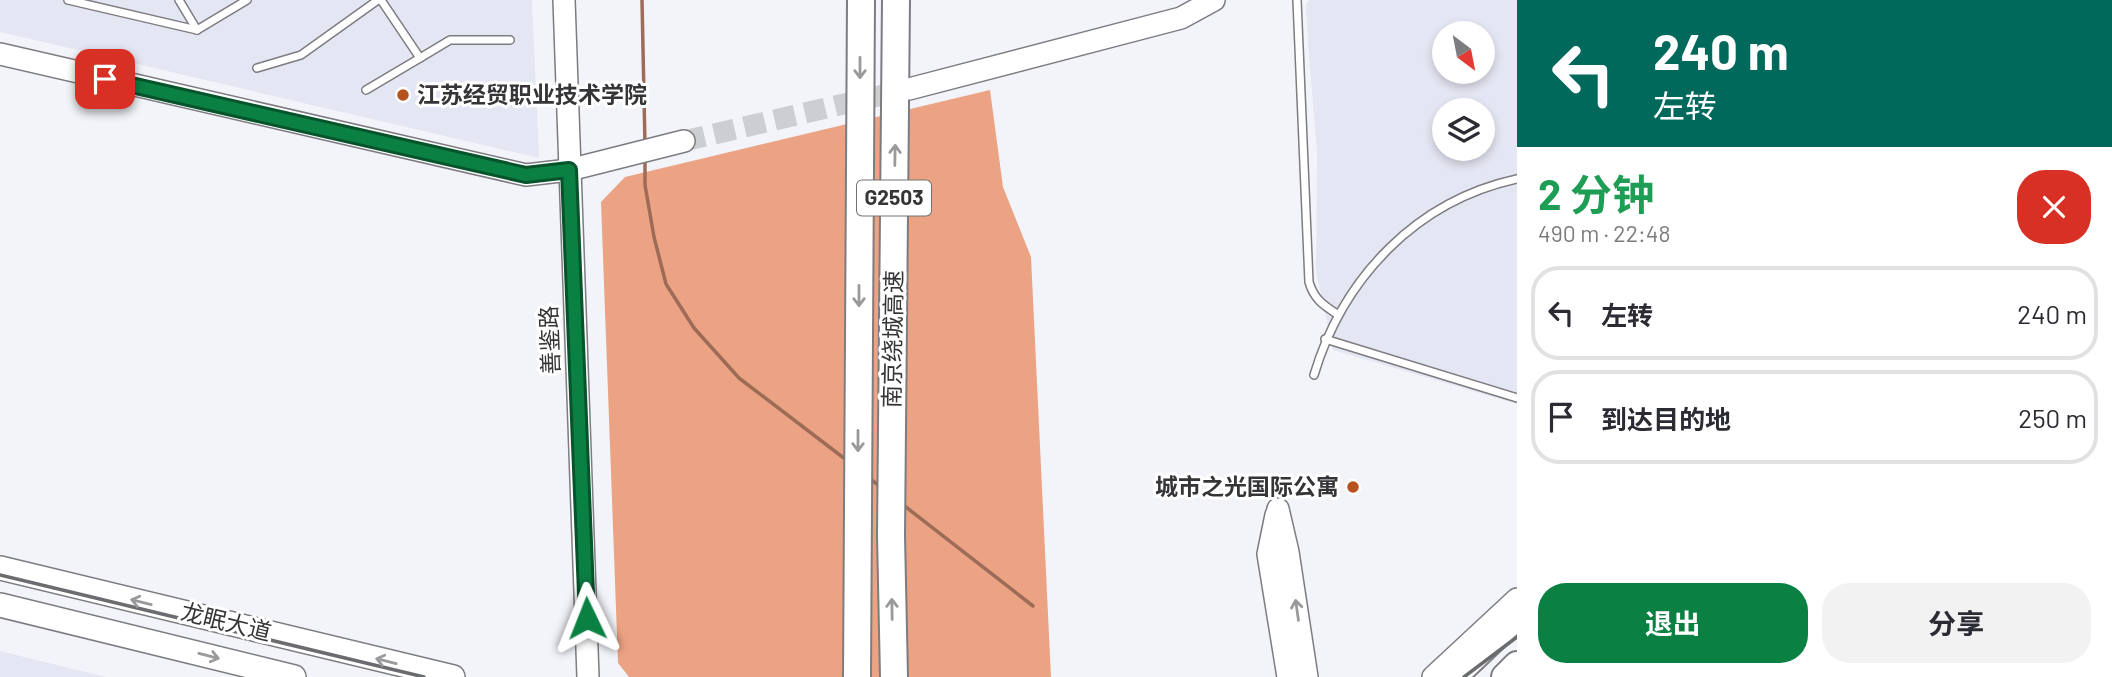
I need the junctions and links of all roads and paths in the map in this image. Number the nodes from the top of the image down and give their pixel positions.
1 (68, 0) edge
2 (179, 0) edge
3 (247, 0) edge
4 (379, 0) edge
5 (564, 0) edge
6 (861, 0) edge
7 (897, 0) edge
8 (1214, 0) edge
9 (1297, 0) edge
10 (197, 30) junction
11 (510, 40) dead end
12 (0, 54) edge
13 (421, 58) junction
14 (257, 68) dead end
15 (909, 89) tunnel mouth
16 (366, 90) dead end
17 (684, 141) tunnel mouth
18 (569, 170) junction
19 (1517, 179) edge
20 (1338, 314) junction
21 (1325, 339) junction
22 (1314, 375) dead end
23 (1517, 398) edge
24 (0, 568) edge
25 (1517, 600) edge
26 (0, 606) edge
27 (1517, 616) edge
28 (1278, 617) junction
29 (1517, 665) edge
30 (1459, 671) edge
31 (1517, 673) edge
32 (1302, 674) edge
33 (294, 677) edge
34 (453, 677) edge
35 (588, 677) edge
36 (857, 677) edge
37 (894, 677) edge
38 (1279, 677) edge
39 (1433, 677) edge
40 (1504, 677) edge
41 (1514, 677) edge

1 - 10 lane
2 - 10 lane
3 - 10 lane
4 - 13 lane
4 - 14 lane
5 - 18 street, 善鉴路
6 -> 36 highway, 南京绕城高速 / G2503
37 -> 7 highway, 南京绕城高速 / G2503
8 - 15 street
9 - 20 lane
11 - 13 lane
12 - 18 street
13 - 16 lane
17 - 18 street
18 - 35 street, 善鉴路
19 - 20 lane
20 - 21 lane
21 - 22 lane
21 - 23 lane
34 -> 24 main road, 龙眠大道
25 - 30 street
25 - 39 street
26 -> 33 main road, 龙眠大道
27 - 30 highway
28 - 32 street
32 -> 28 street
28 - 38 street
29 - 40 highway
31 - 41 highway

